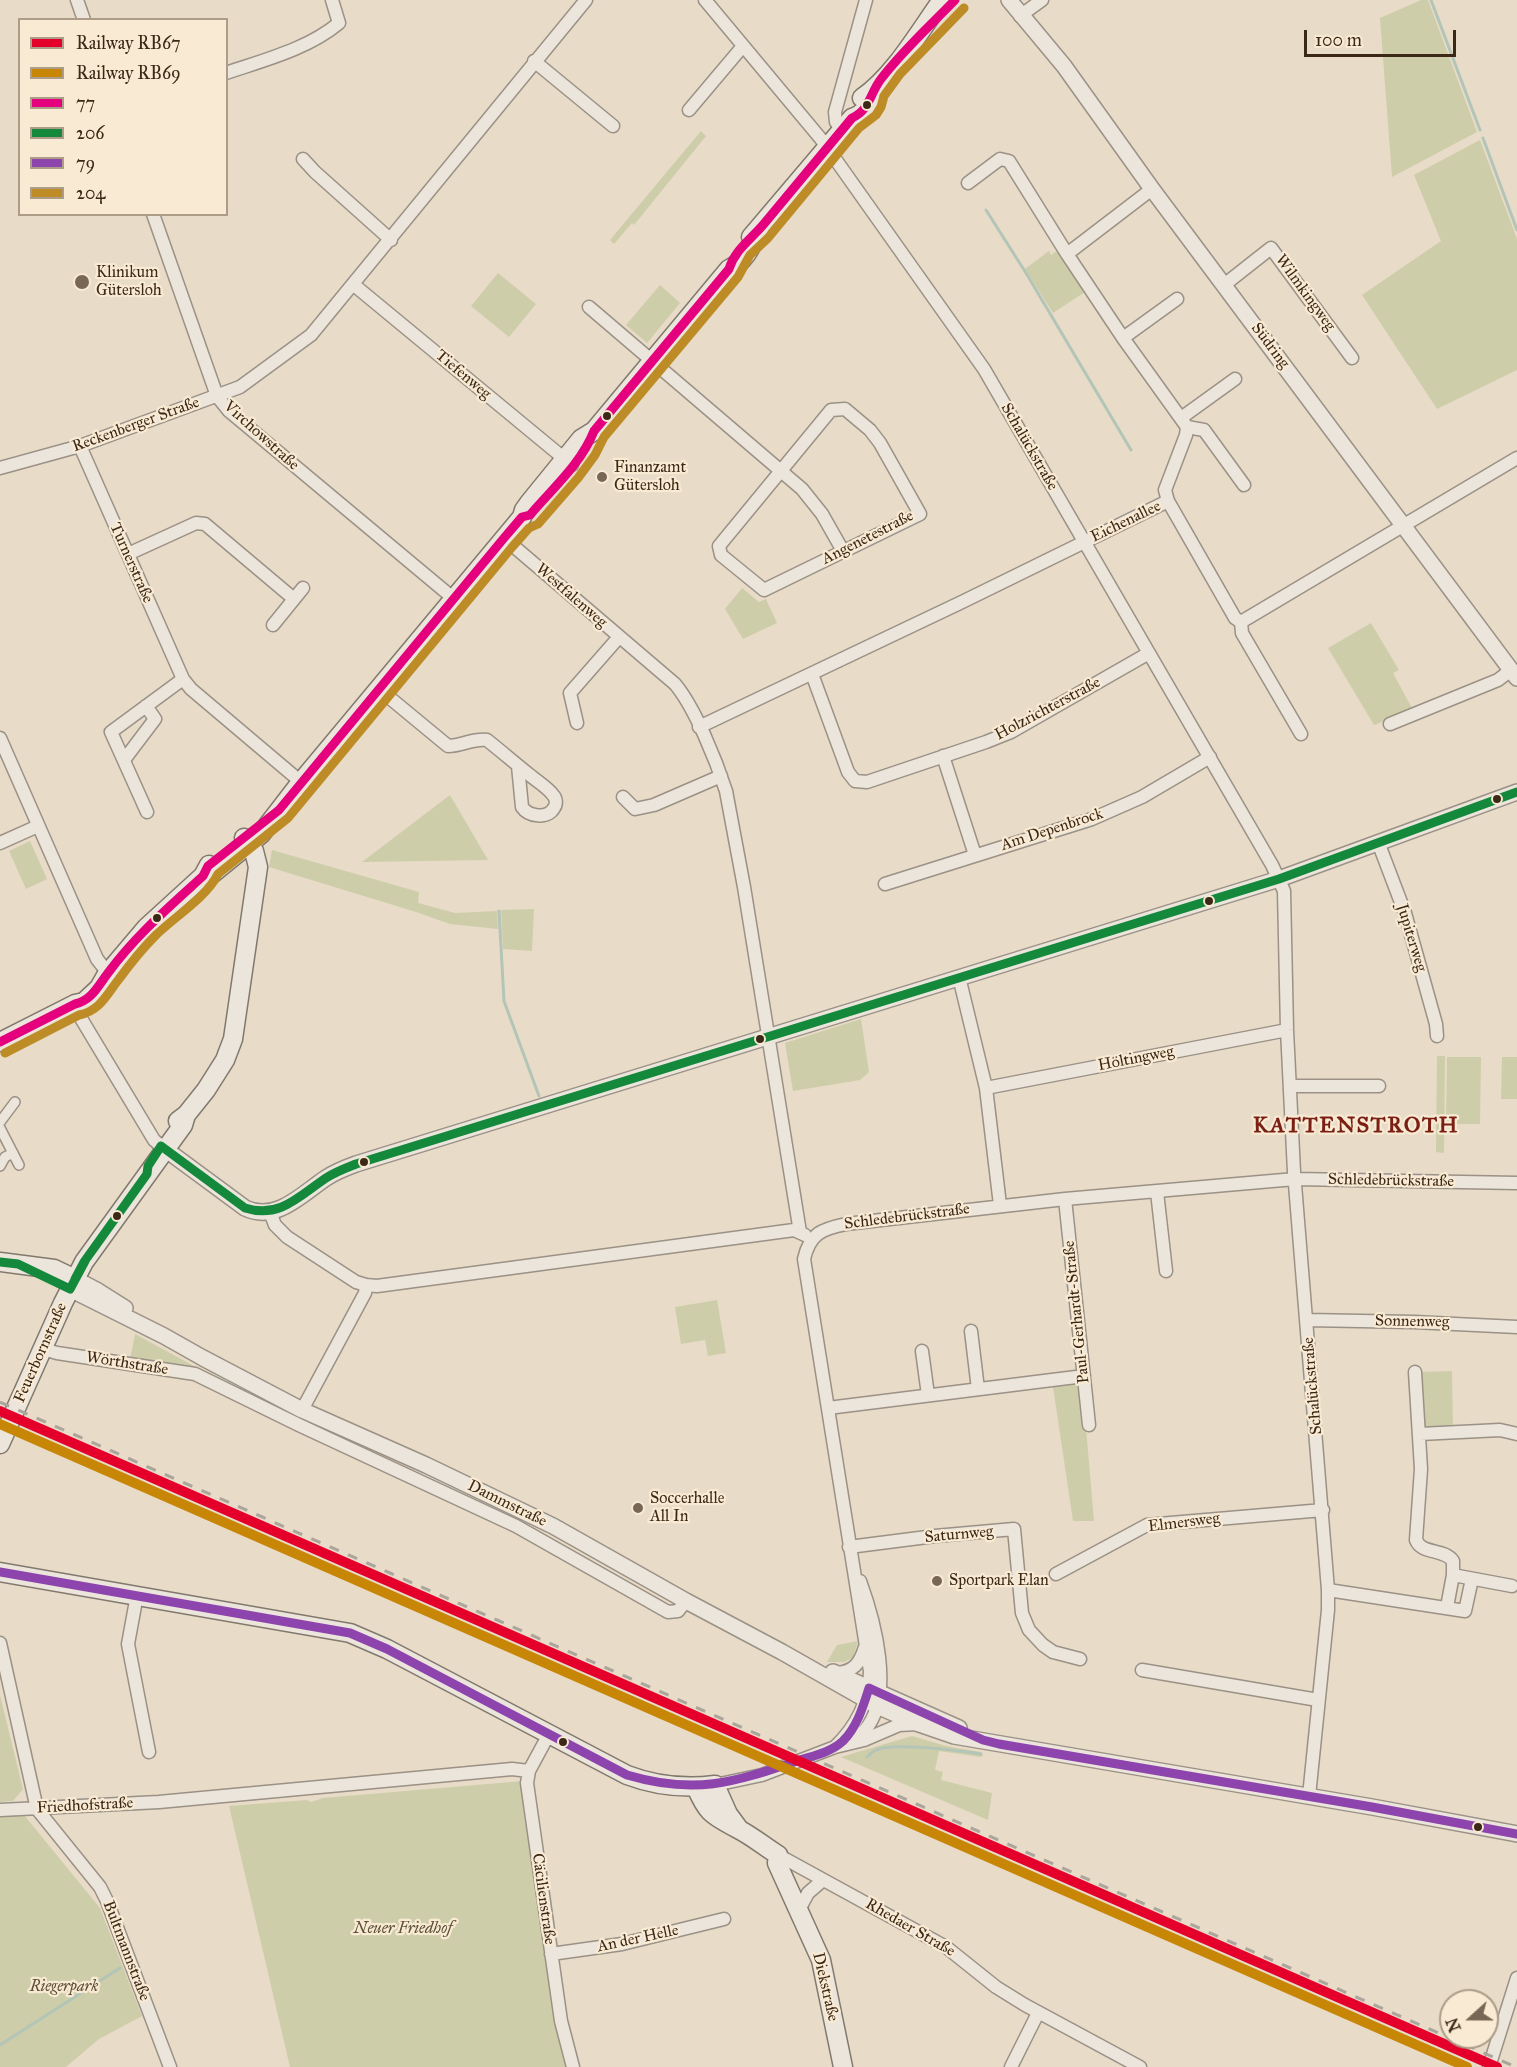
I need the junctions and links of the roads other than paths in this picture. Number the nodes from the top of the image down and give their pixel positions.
1 (77, 0) edge
2 (332, 0) edge
3 (586, 0) edge
4 (705, 0) edge
5 (866, 0) edge
6 (942, 0) edge
7 (955, 0) edge
8 (997, 0) edge
9 (1009, 0) edge
10 (1042, 0) edge
11 (1020, 16) junction
12 (83, 18) edge
13 (744, 46) junction
14 (901, 57) junction
15 (534, 61) junction
16 (228, 72) edge
17 (689, 110) dead end
18 (847, 123) junction
19 (613, 126) dead end
20 (827, 148) junction
21 (303, 159) dead end
22 (968, 183) dead end
23 (1152, 189) junction
24 (154, 216) edge
25 (391, 240) junction
26 (1067, 254) junction
27 (354, 285) junction
28 (1224, 285) junction
29 (1177, 299) dead end
30 (590, 307) dead end
31 (1123, 338) junction
32 (1352, 358) dead end
33 (653, 360) junction
34 (1235, 379) dead end
35 (217, 396) junction
36 (1184, 423) junction
37 (80, 446) junction
38 (1517, 458) edge
39 (568, 462) junction
40 (0, 468) edge
41 (781, 471) junction
42 (1244, 485) dead end
43 (1168, 501) junction
44 (1404, 525) junction
45 (504, 538) junction
46 (1084, 542) junction
47 (843, 551) junction
48 (128, 554) junction
49 (303, 588) dead end
50 (453, 598) junction
51 (294, 599) junction
52 (1241, 622) junction
53 (273, 625) dead end
54 (619, 637) junction
55 (1149, 653) junction
56 (812, 674) junction
57 (1514, 674) edge
58 (183, 679) junction
59 (379, 689) junction
60 (146, 706) junction
61 (577, 723) dead end
62 (1390, 724) dead end
63 (699, 727) junction
64 (1301, 734) dead end
65 (0, 738) edge
66 (943, 756) junction
67 (1210, 757) junction
68 (124, 760) junction
69 (518, 766) dead end
70 (721, 776) junction
71 (301, 782) junction
72 (1517, 792) edge
73 (623, 797) dead end
74 (147, 812) dead end
75 (38, 826) junction
76 (247, 841) junction
77 (1378, 842) junction
78 (0, 843) edge
79 (975, 855) junction
80 (1280, 879) junction
81 (885, 884) dead end
82 (108, 974) junction
83 (959, 977) junction
84 (74, 1005) junction
85 (1287, 1030) junction
86 (768, 1036) junction
87 (1437, 1036) dead end
88 (0, 1042) edge
89 (1290, 1086) junction
90 (1379, 1086) dead end
91 (986, 1088) junction
92 (11, 1101) dead end
93 (0, 1122) edge
94 (0, 1128) edge
95 (163, 1148) junction
96 (13, 1153) junction
97 (20, 1165) dead end
98 (0, 1166) edge
99 (1295, 1179) junction
100 (1517, 1183) edge
101 (1156, 1192) junction
102 (1065, 1198) junction
103 (1000, 1206) junction
104 (270, 1212) junction
105 (800, 1232) junction
106 (811, 1239) junction
107 (9, 1263) edge
108 (1166, 1271) dead end
109 (72, 1284) junction
110 (366, 1286) junction
111 (1307, 1320) junction
112 (1517, 1328) edge
113 (971, 1331) dead end
114 (42, 1348) junction
115 (922, 1351) dead end
116 (203, 1358) junction
117 (1415, 1372) dead end
118 (195, 1374) junction
119 (1084, 1376) junction
120 (978, 1389) junction
121 (928, 1395) junction
122 (828, 1408) junction
123 (302, 1410) junction
124 (1089, 1425) dead end
125 (1420, 1434) junction
126 (1517, 1434) edge
127 (0, 1444) edge
128 (1323, 1510) junction
129 (850, 1552) junction
130 (0, 1572) edge
131 (1056, 1574) dead end
132 (1453, 1575) junction
133 (1472, 1579) junction
134 (1512, 1586) dead end
135 (1328, 1590) junction
136 (137, 1595) junction
137 (686, 1601) junction
138 (1447, 1607) junction
139 (0, 1643) edge
140 (865, 1646) junction
141 (786, 1653) junction
142 (1080, 1659) dead end
143 (1142, 1670) dead end
144 (836, 1673) junction
145 (872, 1697) junction
146 (1318, 1700) junction
147 (919, 1724) junction
148 (549, 1734) junction
149 (983, 1740) junction
150 (849, 1743) junction
151 (835, 1747) junction
152 (149, 1752) dead end
153 (529, 1771) junction
154 (715, 1785) junction
155 (696, 1787) junction
156 (1309, 1796) junction
157 (37, 1809) junction
158 (0, 1810) edge
159 (739, 1829) junction
160 (1517, 1834) edge
161 (778, 1855) junction
162 (823, 1880) junction
163 (799, 1910) junction
164 (724, 1919) dead end
165 (551, 1954) junction
166 (1517, 1978) edge
167 (1038, 2013) junction
168 (170, 2067) edge
169 (573, 2067) edge
170 (843, 2067) edge
171 (1011, 2067) edge
172 (1140, 2067) edge
173 (1489, 2067) edge

1 - 12 street
2 - 16 street
3 - 15 street, Reckenberger Straße
4 - 13 street, Schalückstraße
5 - 18 street
6 - 14 main road
7 - 14 main road
8 - 11 street, Südring
9 - 11 street, Südring
10 - 11 street
11 - 23 street, Südring
13 - 17 street
13 - 20 street, Schalückstraße
14 - 18 main road
15 - 19 street
15 - 25 street, Reckenberger Straße
18 - 20 main road
20 - 33 main road
20 - 46 street, Schalückstraße
21 - 25 street
22 - 26 street
23 - 26 street
23 - 28 street, Südring
24 - 35 street, Virchowstraße
25 - 27 street, Reckenberger Straße
26 - 31 street
27 - 35 street, Reckenberger Straße
27 - 39 street, Tiefenweg
28 - 32 street, Wilmkingweg
28 - 44 street, Südring
29 - 31 street
30 - 33 street
31 - 36 street
33 - 39 main road
33 - 41 street
34 - 36 street
35 - 37 street, Reckenberger Straße
35 - 50 street, Virchowstraße
36 - 42 street
36 - 43 street
37 - 40 street, Reckenberger Straße
37 - 48 street, Turnerstraße
38 - 44 street
39 - 45 main road
41 - 47 street
41 - 47 street, Angenetestraße
41 - 47 street, Angenetestraße
43 - 46 street, Eichenallee
43 - 52 street, Eichenallee
44 - 52 street
44 - 57 street, Südring
45 - 50 main road
45 - 54 street, Westfalenweg
46 - 55 street, Schalückstraße
46 - 56 street, Eichenallee
48 - 51 street
48 - 58 street, Turnerstraße
49 - 51 street
50 - 59 main road
51 - 53 street
52 - 64 street, Eichenallee
54 - 61 street
54 - 63 street, Westfalenweg
55 - 66 street, Holzrichterstraße
55 - 67 street, Schalückstraße
56 - 63 street, Eichenallee
56 - 66 street, Holzrichterstraße
57 - 62 street
58 - 60 street
58 - 71 street, Turnerstraße
59 - 69 street
59 - 71 main road
60 - 68 street
60 - 68 street
63 - 70 street, Westfalenweg
65 - 75 street
66 - 79 street
67 - 79 street, Am Depenbrock
67 - 80 street, Schalückstraße
68 - 74 street
70 - 73 street
70 - 86 street, Westfalenweg
71 - 76 main road
72 - 77 street
75 - 78 street
75 - 82 street
76 - 82 main road
76 - 95 main road, Feuerbornstraße
77 - 80 street
77 - 87 street, Jupiterweg
79 - 81 street, Am Depenbrock
80 - 83 street
80 - 85 street, Schalückstraße
82 - 84 main road
83 - 86 street
83 - 91 street
84 - 88 main road
84 - 95 street
85 - 89 street, Schalückstraße
85 - 91 street, Höltingweg
86 - 104 street
86 - 105 street, Westfalenweg
89 - 90 street
89 - 99 street, Schalückstraße
91 - 103 street
92 - 93 street
94 - 96 street
95 - 104 street
95 - 109 main road, Feuerbornstraße
96 - 97 street
96 - 98 street
99 - 100 street, Schledebrückstraße
99 - 101 street, Schledebrückstraße
99 - 111 street, Schalückstraße
101 - 102 street, Schledebrückstraße
101 - 108 street
102 - 103 street, Schledebrückstraße
102 - 119 street, Paul-Gerhardt-Straße
103 - 106 street, Schledebrückstraße
104 - 110 street
105 - 106 street
105 - 110 street
106 - 122 street
107 - 109 main road, Dammstraße
109 - 114 main road, Feuerbornstraße
109 - 116 street, Dammstraße
110 - 123 street
111 - 112 street, Sonnenweg
111 - 128 street, Schalückstraße
113 - 120 street
114 - 118 street, Wörthstraße
114 - 127 main road, Feuerbornstraße
115 - 121 street
116 - 118 street
116 - 123 street, Dammstraße
117 - 125 street
118 - 137 street, Dammstraße
119 - 120 street
119 - 124 street, Paul-Gerhardt-Straße
120 - 121 street
121 - 122 street
122 - 129 street
123 - 137 street, Dammstraße
125 - 126 street
125 - 132 street
128 - 131 street, Elmersweg
128 - 135 street, Schalückstraße
129 - 140 street
129 - 142 street, Saturnweg
129 - 145 street
130 - 136 main road
132 - 133 street
132 - 138 street
133 - 134 street
133 - 138 street
135 - 138 street
135 - 146 street, Schalückstraße
136 - 148 main road
136 - 152 street
137 - 141 street, Dammstraße
139 - 157 street, Bultmannstraße
140 - 144 street
140 - 145 street
141 - 144 street, Dammstraße
141 - 145 street, Dammstraße
143 - 146 street
144 - 145 street, Dammstraße
145 - 147 street
145 - 149 street
145 - 150 street
145 - 151 street
146 - 156 street, Schalückstraße
147 - 149 street
147 - 150 street
148 - 153 street, Cäcilienstraße
148 - 155 main road
149 - 156 street
150 - 151 street
151 - 154 street
153 - 157 street, Friedhofstraße
153 - 165 street, Cäcilienstraße
154 - 155 main road
154 - 159 main road, Rhedaer Straße
155 - 159 main road, Rhedaer Straße
156 - 160 street
157 - 158 street, Friedhofstraße
157 - 168 street, Bultmannstraße
159 - 161 main road, Rhedaer Straße
161 - 162 street, Rhedaer Straße
161 - 163 main road, Diekstraße
162 - 163 street
162 - 167 street, Rhedaer Straße
163 - 170 main road, Diekstraße
164 - 165 street, An der Helle
165 - 169 street, Cäcilienstraße
166 - 173 street
167 - 171 street
167 - 172 street, Rhedaer Straße

